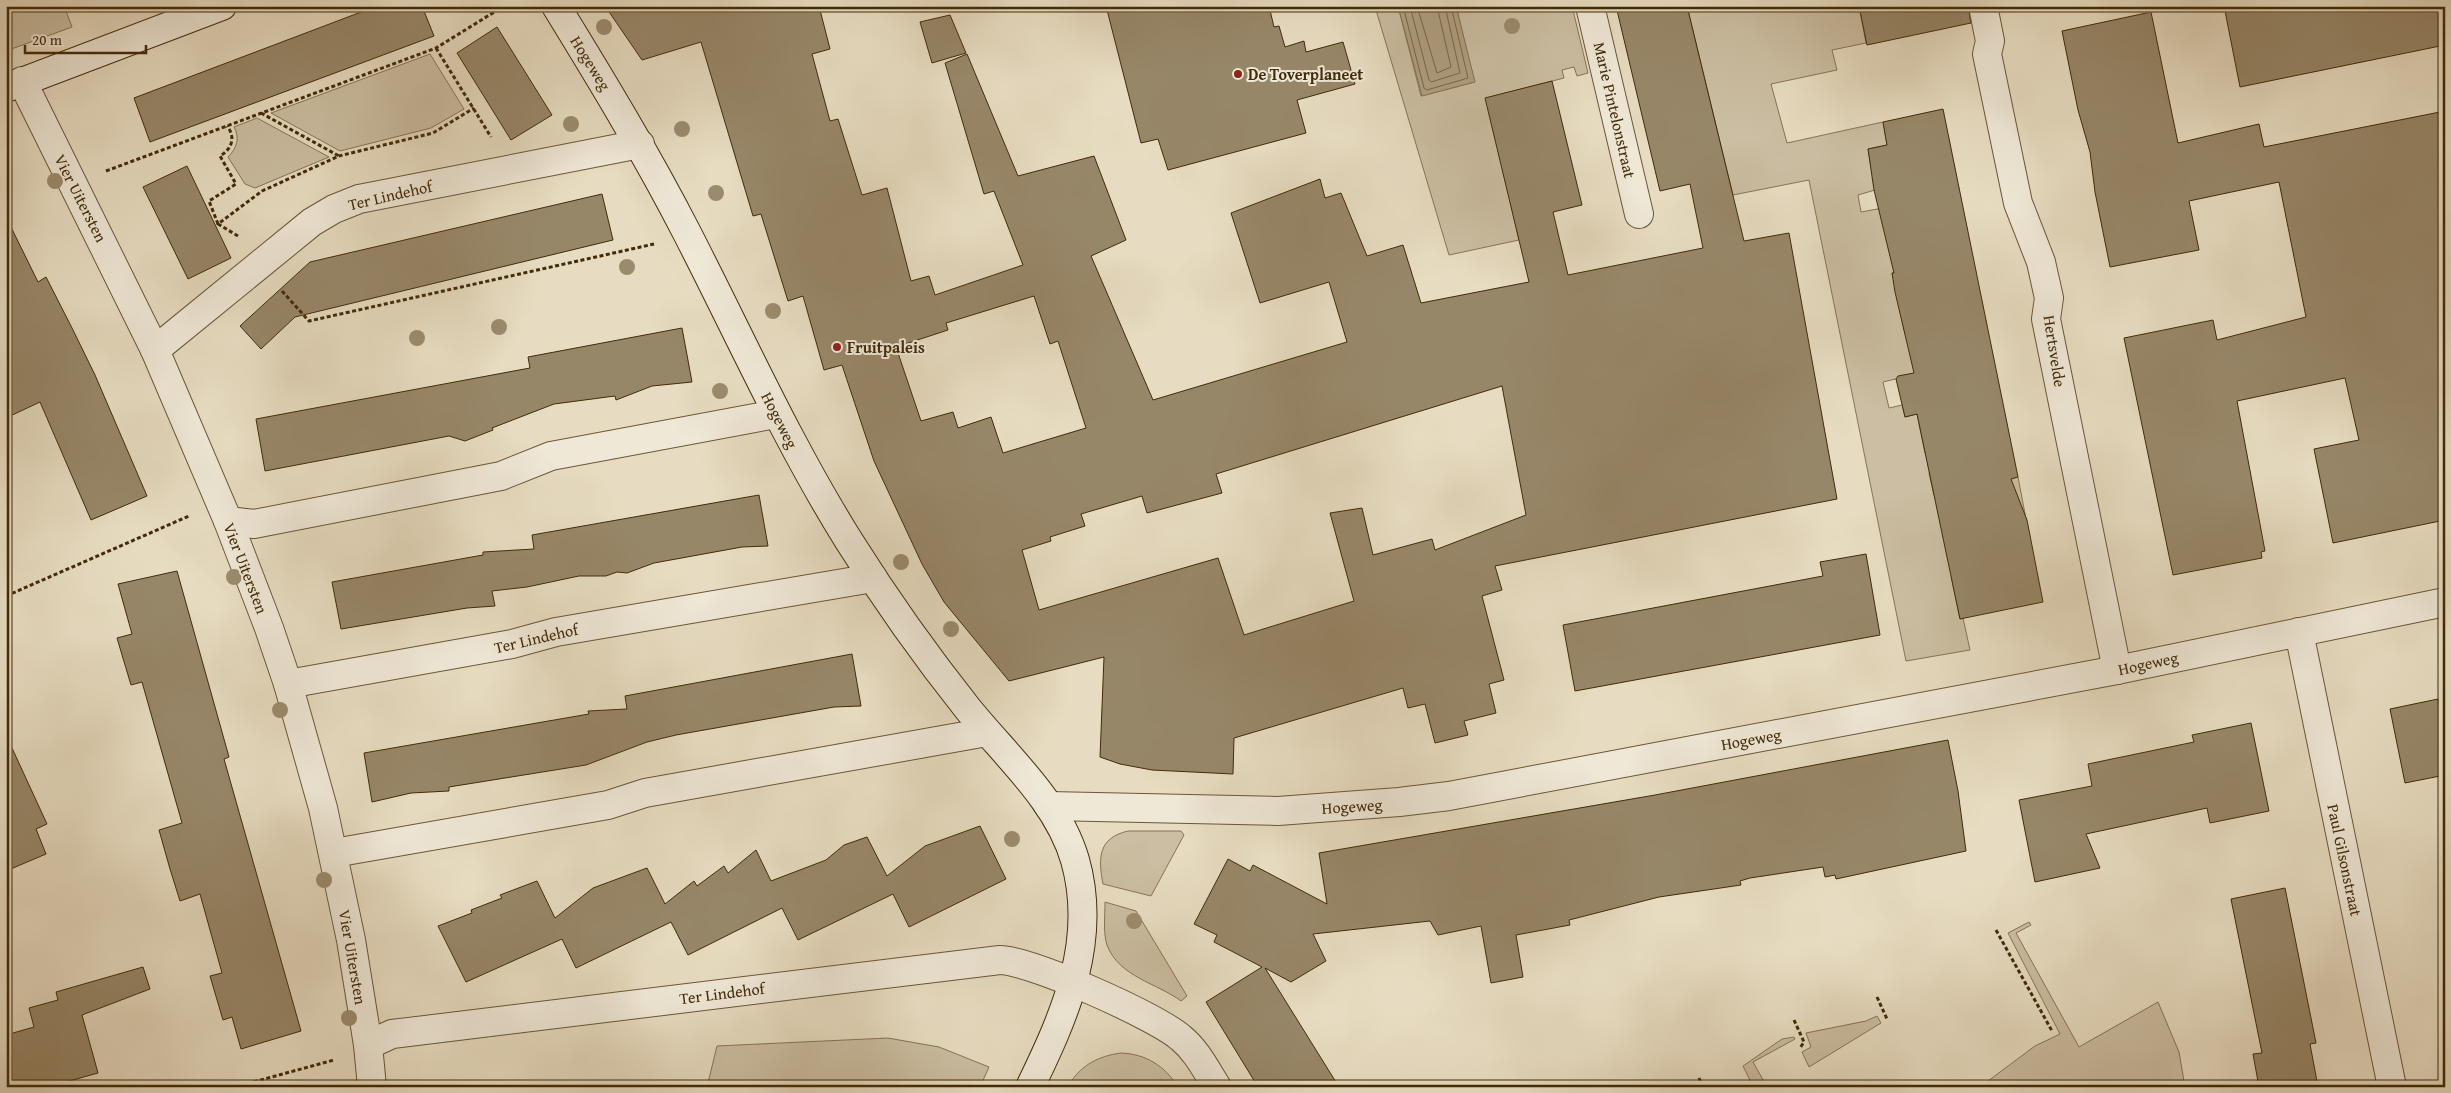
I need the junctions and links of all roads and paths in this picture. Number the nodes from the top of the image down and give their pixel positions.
1 (222, 6) edge
2 (504, 6) edge
3 (556, 6) edge
4 (1590, 6) edge
5 (1983, 6) edge
6 (436, 48) junction
7 (14, 85) edge
8 (261, 113) junction
9 (227, 126) junction
10 (640, 144) junction
11 (339, 156) dead end
12 (512, 171) junction
13 (73, 183) junction
14 (1639, 214) dead end
15 (218, 224) dead end
16 (657, 243) dead end
17 (260, 265) junction
18 (155, 350) junction
19 (776, 414) junction
20 (228, 521) junction
21 (872, 578) junction
22 (6, 596) edge
23 (2445, 602) edge
24 (2299, 632) junction
25 (2117, 670) junction
26 (288, 684) junction
27 (987, 732) junction
28 (1049, 806) junction
29 (334, 853) junction
30 (1996, 930) dead end
31 (1073, 984) junction
32 (1877, 998) dead end
33 (1794, 1020) dead end
34 (1887, 1020) dead end
35 (2052, 1030) dead end
36 (368, 1045) junction
37 (1800, 1048) dead end
38 (1699, 1078) dead end
39 (1034, 1079) edge
40 (235, 1087) edge
41 (372, 1087) edge
42 (1217, 1087) edge
43 (1703, 1087) edge
44 (2392, 1087) edge

1 - 7 street
2 - 6 path
3 - 10 street, Hogeweg
4 - 14 street, Marie Pintelonstraat
5 - 25 street, Hertsvelde
6 - 8 path
6 - 12 path
7 - 13 street, Vier Uitersten
8 - 9 path
8 - 11 path
9 - 13 path
9 - 15 path
10 - 12 street, Ter Lindehof
10 - 19 street, Hogeweg
12 - 17 street, Ter Lindehof
13 - 18 street, Vier Uitersten
16 - 17 path
17 - 18 street, Ter Lindehof
18 - 20 street, Vier Uitersten
19 - 20 street
19 - 21 street, Hogeweg
20 - 22 path
20 - 26 street, Vier Uitersten
21 - 26 street, Ter Lindehof
21 - 27 street, Hogeweg
23 - 24 street, Hogeweg
24 - 25 street, Hogeweg
24 - 44 street, Paul Gilsonstraat
25 - 28 street, Hogeweg
26 - 29 street, Vier Uitersten
27 - 28 street, Hogeweg
27 - 29 street
28 - 31 street, Hogeweg
29 - 36 street, Vier Uitersten
30 - 35 path
31 - 36 street, Ter Lindehof
31 - 39 street, Hogeweg
31 - 42 street
32 - 34 path
33 - 37 path
36 - 40 path
36 - 41 street, Vier Uitersten
38 - 43 path

